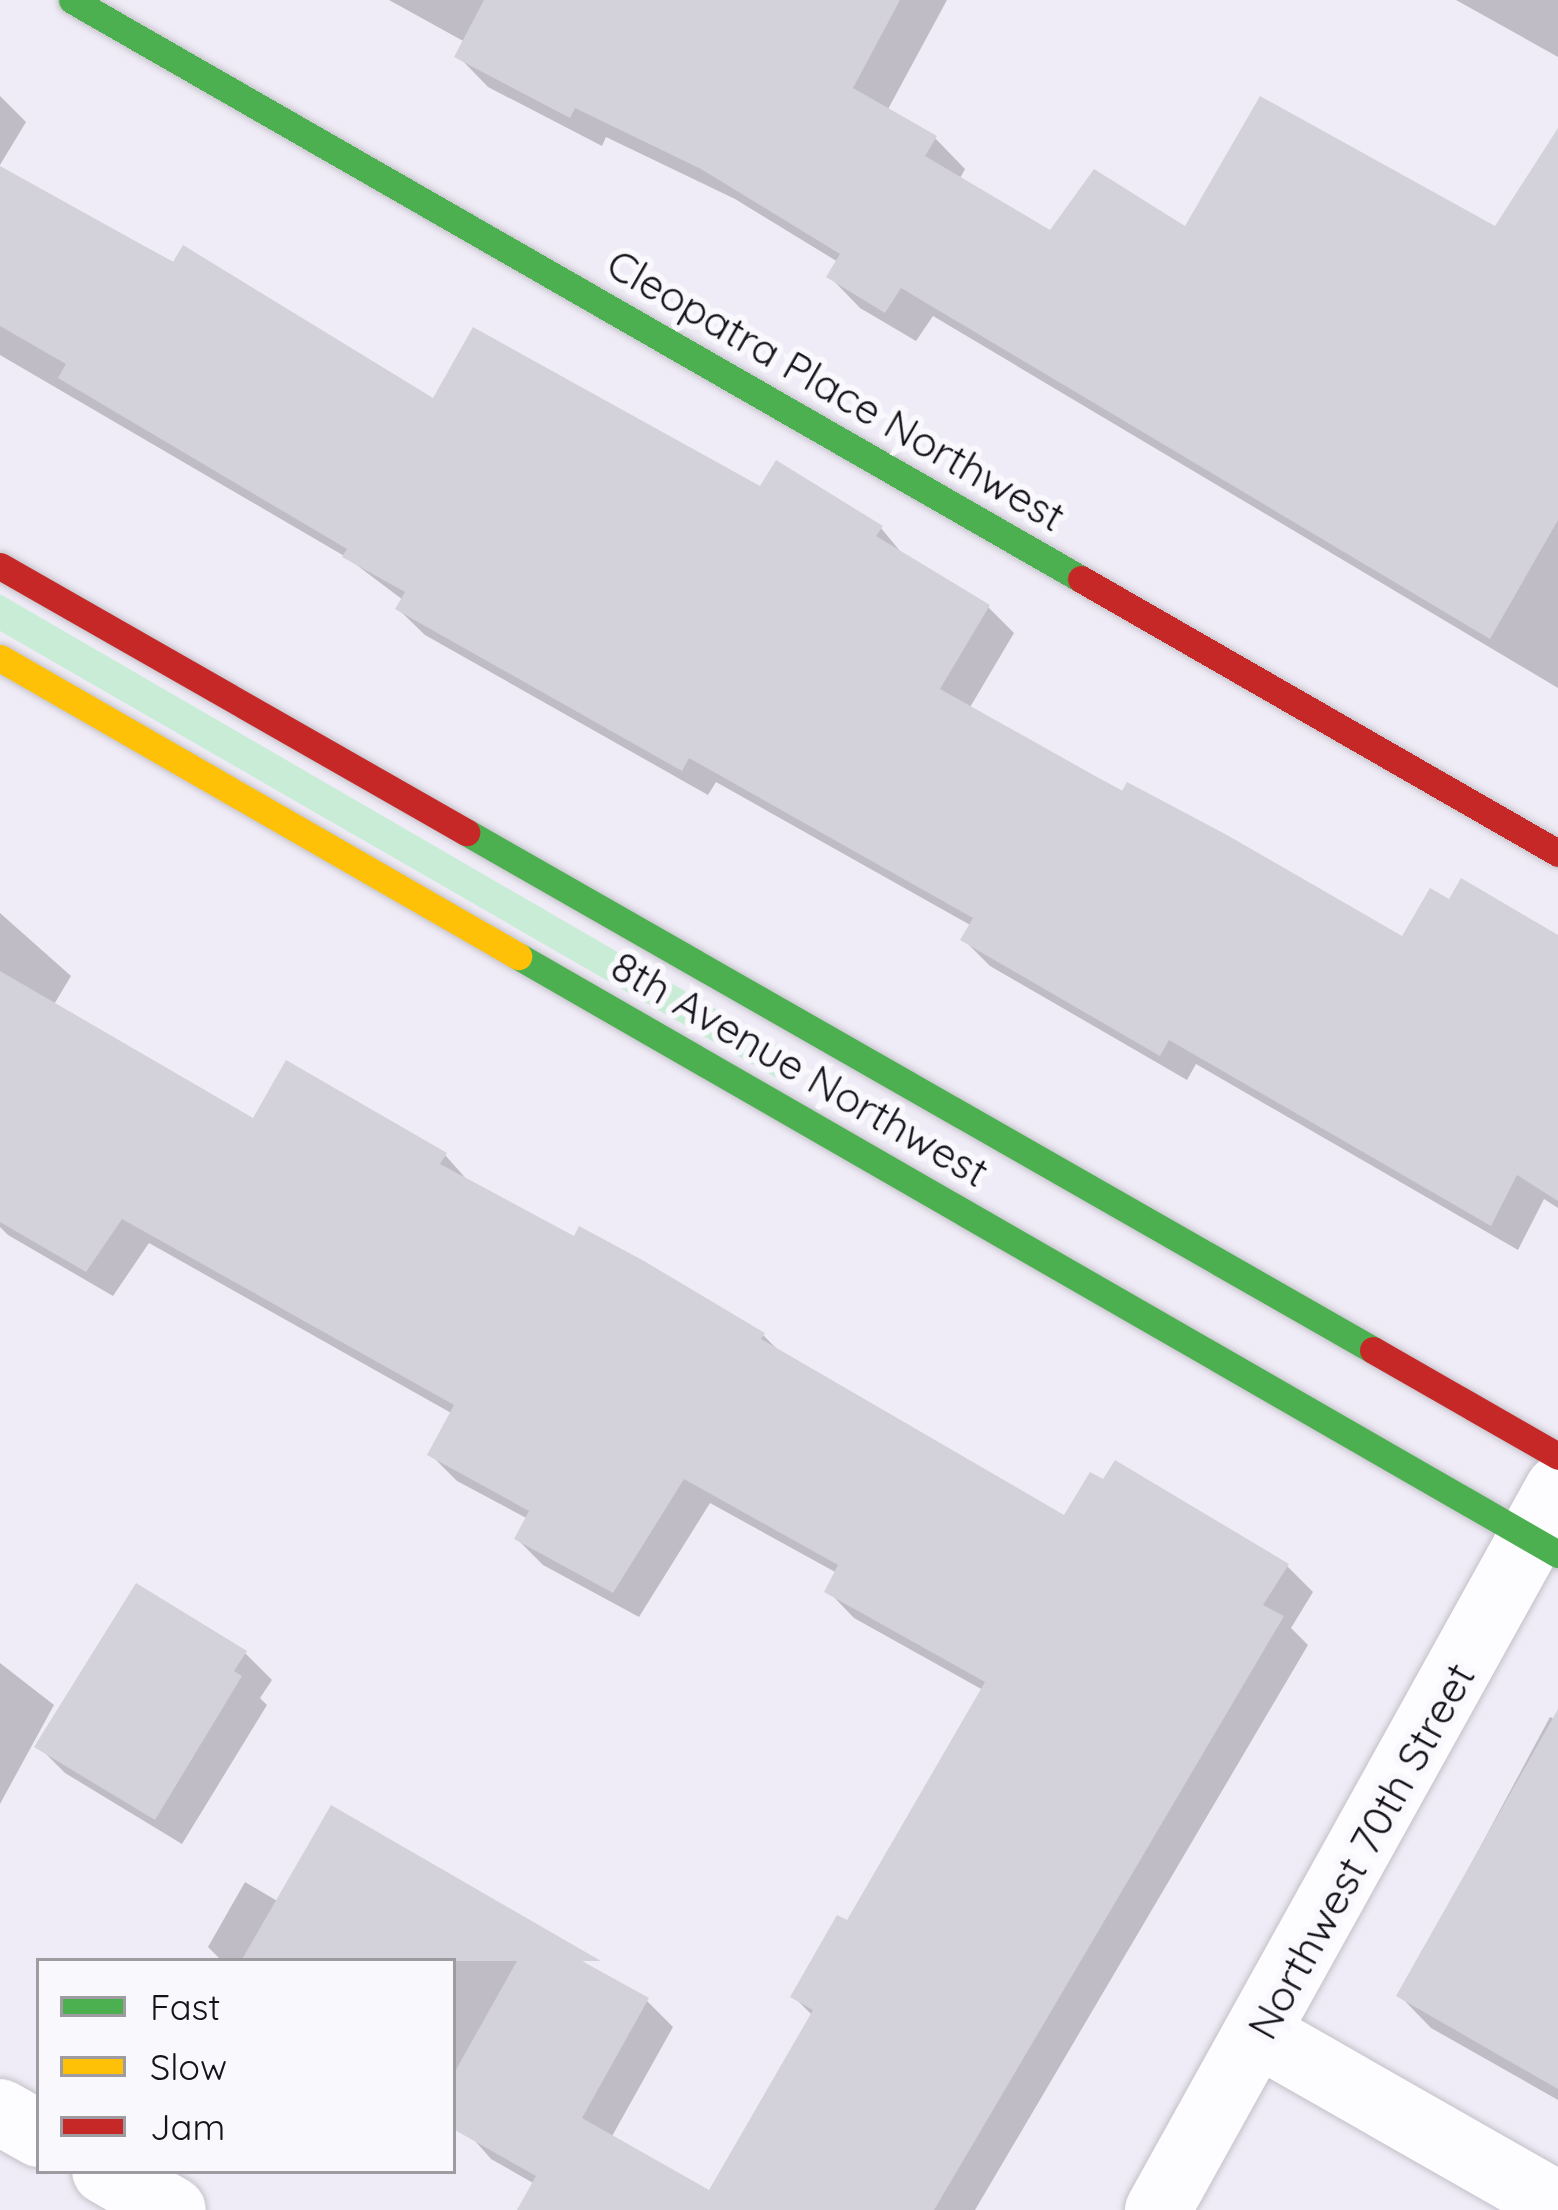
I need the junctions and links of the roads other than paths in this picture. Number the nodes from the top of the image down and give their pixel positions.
1 (72, 0) edge
2 (0, 566) edge
3 (0, 658) edge
4 (1558, 853) edge
5 (1558, 1456) edge
6 (1549, 1527) edge
7 (1262, 2036) junction
8 (0, 2112) edge
9 (36, 2132) edge
10 (110, 2174) edge
11 (1558, 2205) edge
12 (173, 2210) edge
13 (1158, 2210) edge

1 - 4 main road, Cleopatra Place Northwest
2 - 5 main road, 8th Avenue Northwest
3 - 6 main road, 8th Avenue Northwest
6 - 7 street, Northwest 70th Street
7 - 11 street
7 - 13 street, Northwest 70th Street
8 - 9 street
10 - 12 street

